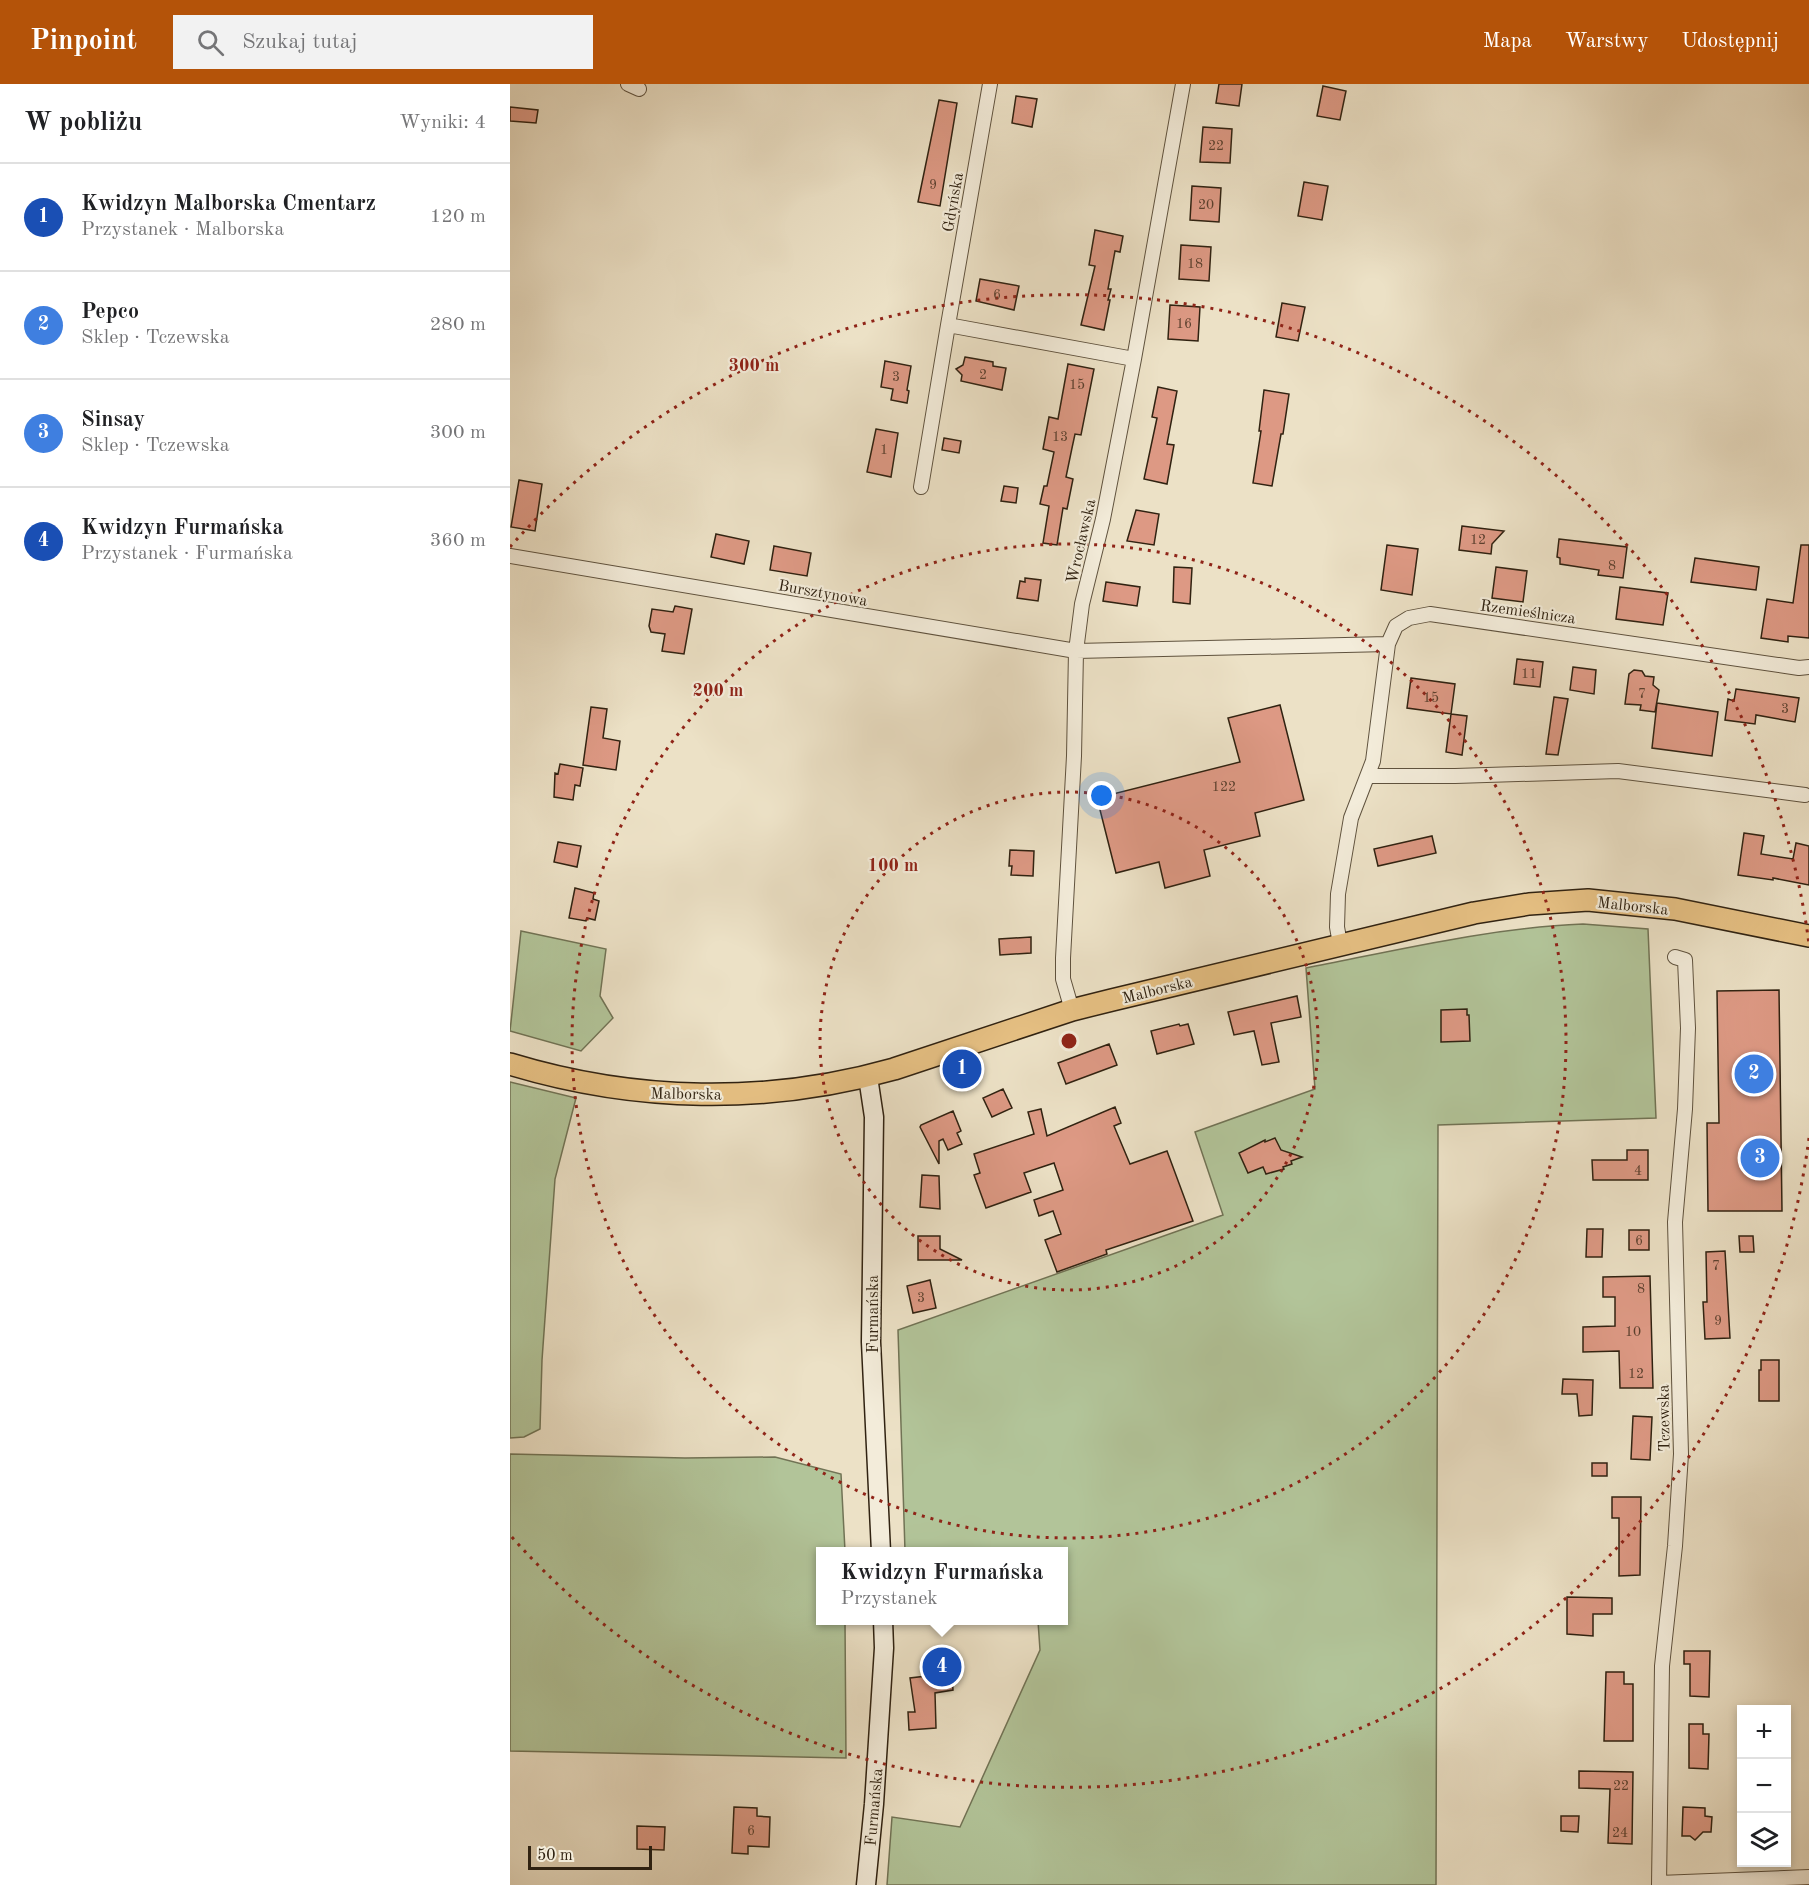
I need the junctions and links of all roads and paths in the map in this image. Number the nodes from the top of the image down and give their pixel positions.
1 (990, 84) edge
2 (1183, 84) edge
3 (948, 325) junction
4 (1134, 359) junction
5 (921, 487) dead end
6 (510, 556) edge
7 (1388, 644) junction
8 (1076, 651) junction
9 (1809, 667) edge
10 (1368, 776) junction
11 (1804, 795) dead end
12 (1809, 936) edge
13 (1340, 944) junction
14 (1675, 957) dead end
15 (1072, 1010) junction
16 (510, 1064) edge
17 (868, 1077) junction
18 (881, 1547) edge
19 (883, 1625) edge
20 (1809, 1877) edge
21 (1659, 1884) edge
22 (866, 1885) edge

1 - 3 street, Gdyńska
2 - 4 street, Wrocławska
3 - 4 street
3 - 5 street, Gdyńska
4 - 8 street, Wrocławska
6 - 8 street, Bursztynowa
7 - 8 street, Bursztynowa
7 - 9 street, Rzemieślnicza
7 - 10 street, Rzemieślnicza
8 - 15 street, Wrocławska
10 - 11 street
10 - 13 street, Rzemieślnicza
12 - 13 main road, Malborska
13 - 15 main road, Malborska
14 - 21 street, Tczewska
15 - 17 main road, Malborska
16 - 17 main road, Malborska
17 - 18 street, Furmańska
19 - 22 street, Furmańska
20 - 21 street

